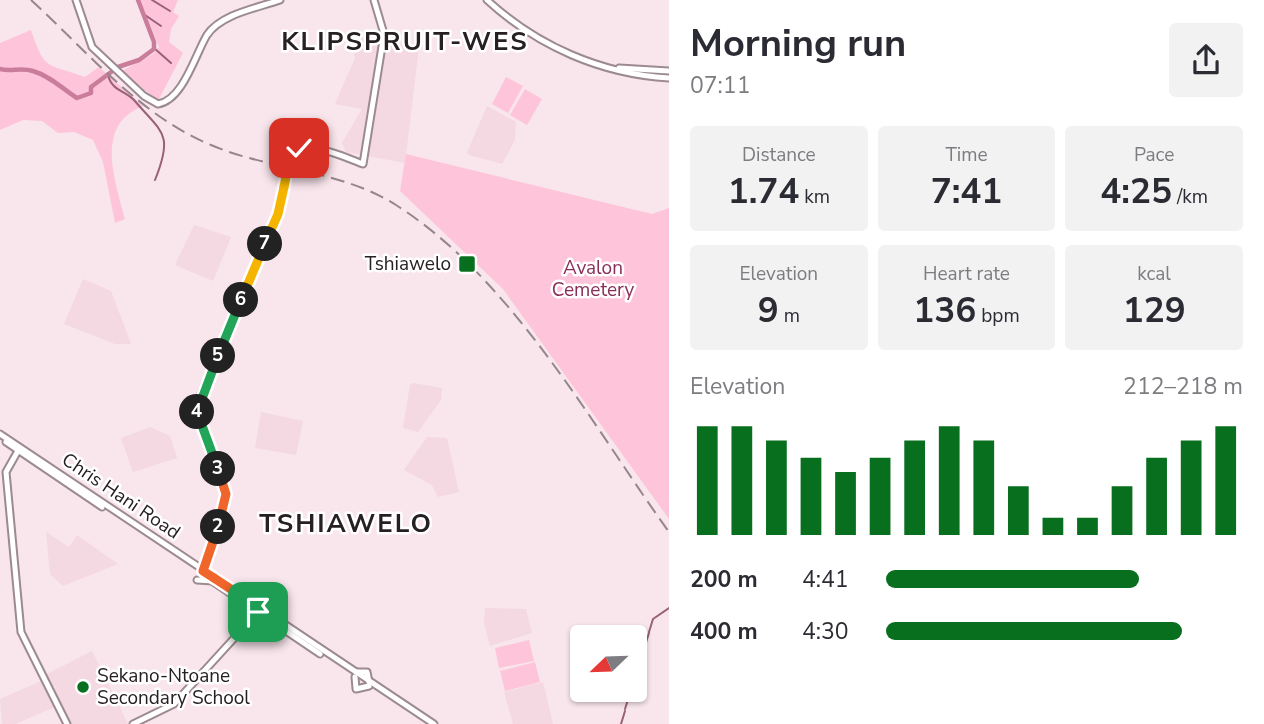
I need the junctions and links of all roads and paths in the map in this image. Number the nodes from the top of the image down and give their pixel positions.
1 (76, 0) edge
2 (279, 0) edge
3 (374, 0) edge
4 (487, 0) edge
5 (609, 68) junction
6 (669, 71) edge
7 (669, 78) edge
8 (0, 436) edge
9 (19, 449) junction
10 (28, 456) junction
11 (194, 569) junction
12 (203, 571) junction
13 (213, 581) junction
14 (260, 611) junction
15 (369, 684) junction
16 (67, 724) edge
17 (133, 724) edge
18 (428, 724) edge
19 (434, 724) edge

1 - 2 street
3 - 12 street, bridge
4 - 5 street
5 - 6 street
5 - 7 street
8 - 9 street, Chris Hani Road
8 - 9 street, Chris Hani Road
9 - 10 street, Chris Hani Road
9 - 16 street
10 - 11 street, Chris Hani Road
10 - 12 street, Chris Hani Road
11 - 13 street, Chris Hani Road
11 - 13 street
12 - 14 street, Chris Hani Road
13 - 14 street, Chris Hani Road
14 - 15 street, Chris Hani Road
14 - 15 street, Chris Hani Road
14 - 17 street
15 - 18 street, Chris Hani Road
15 - 19 street, Chris Hani Road

